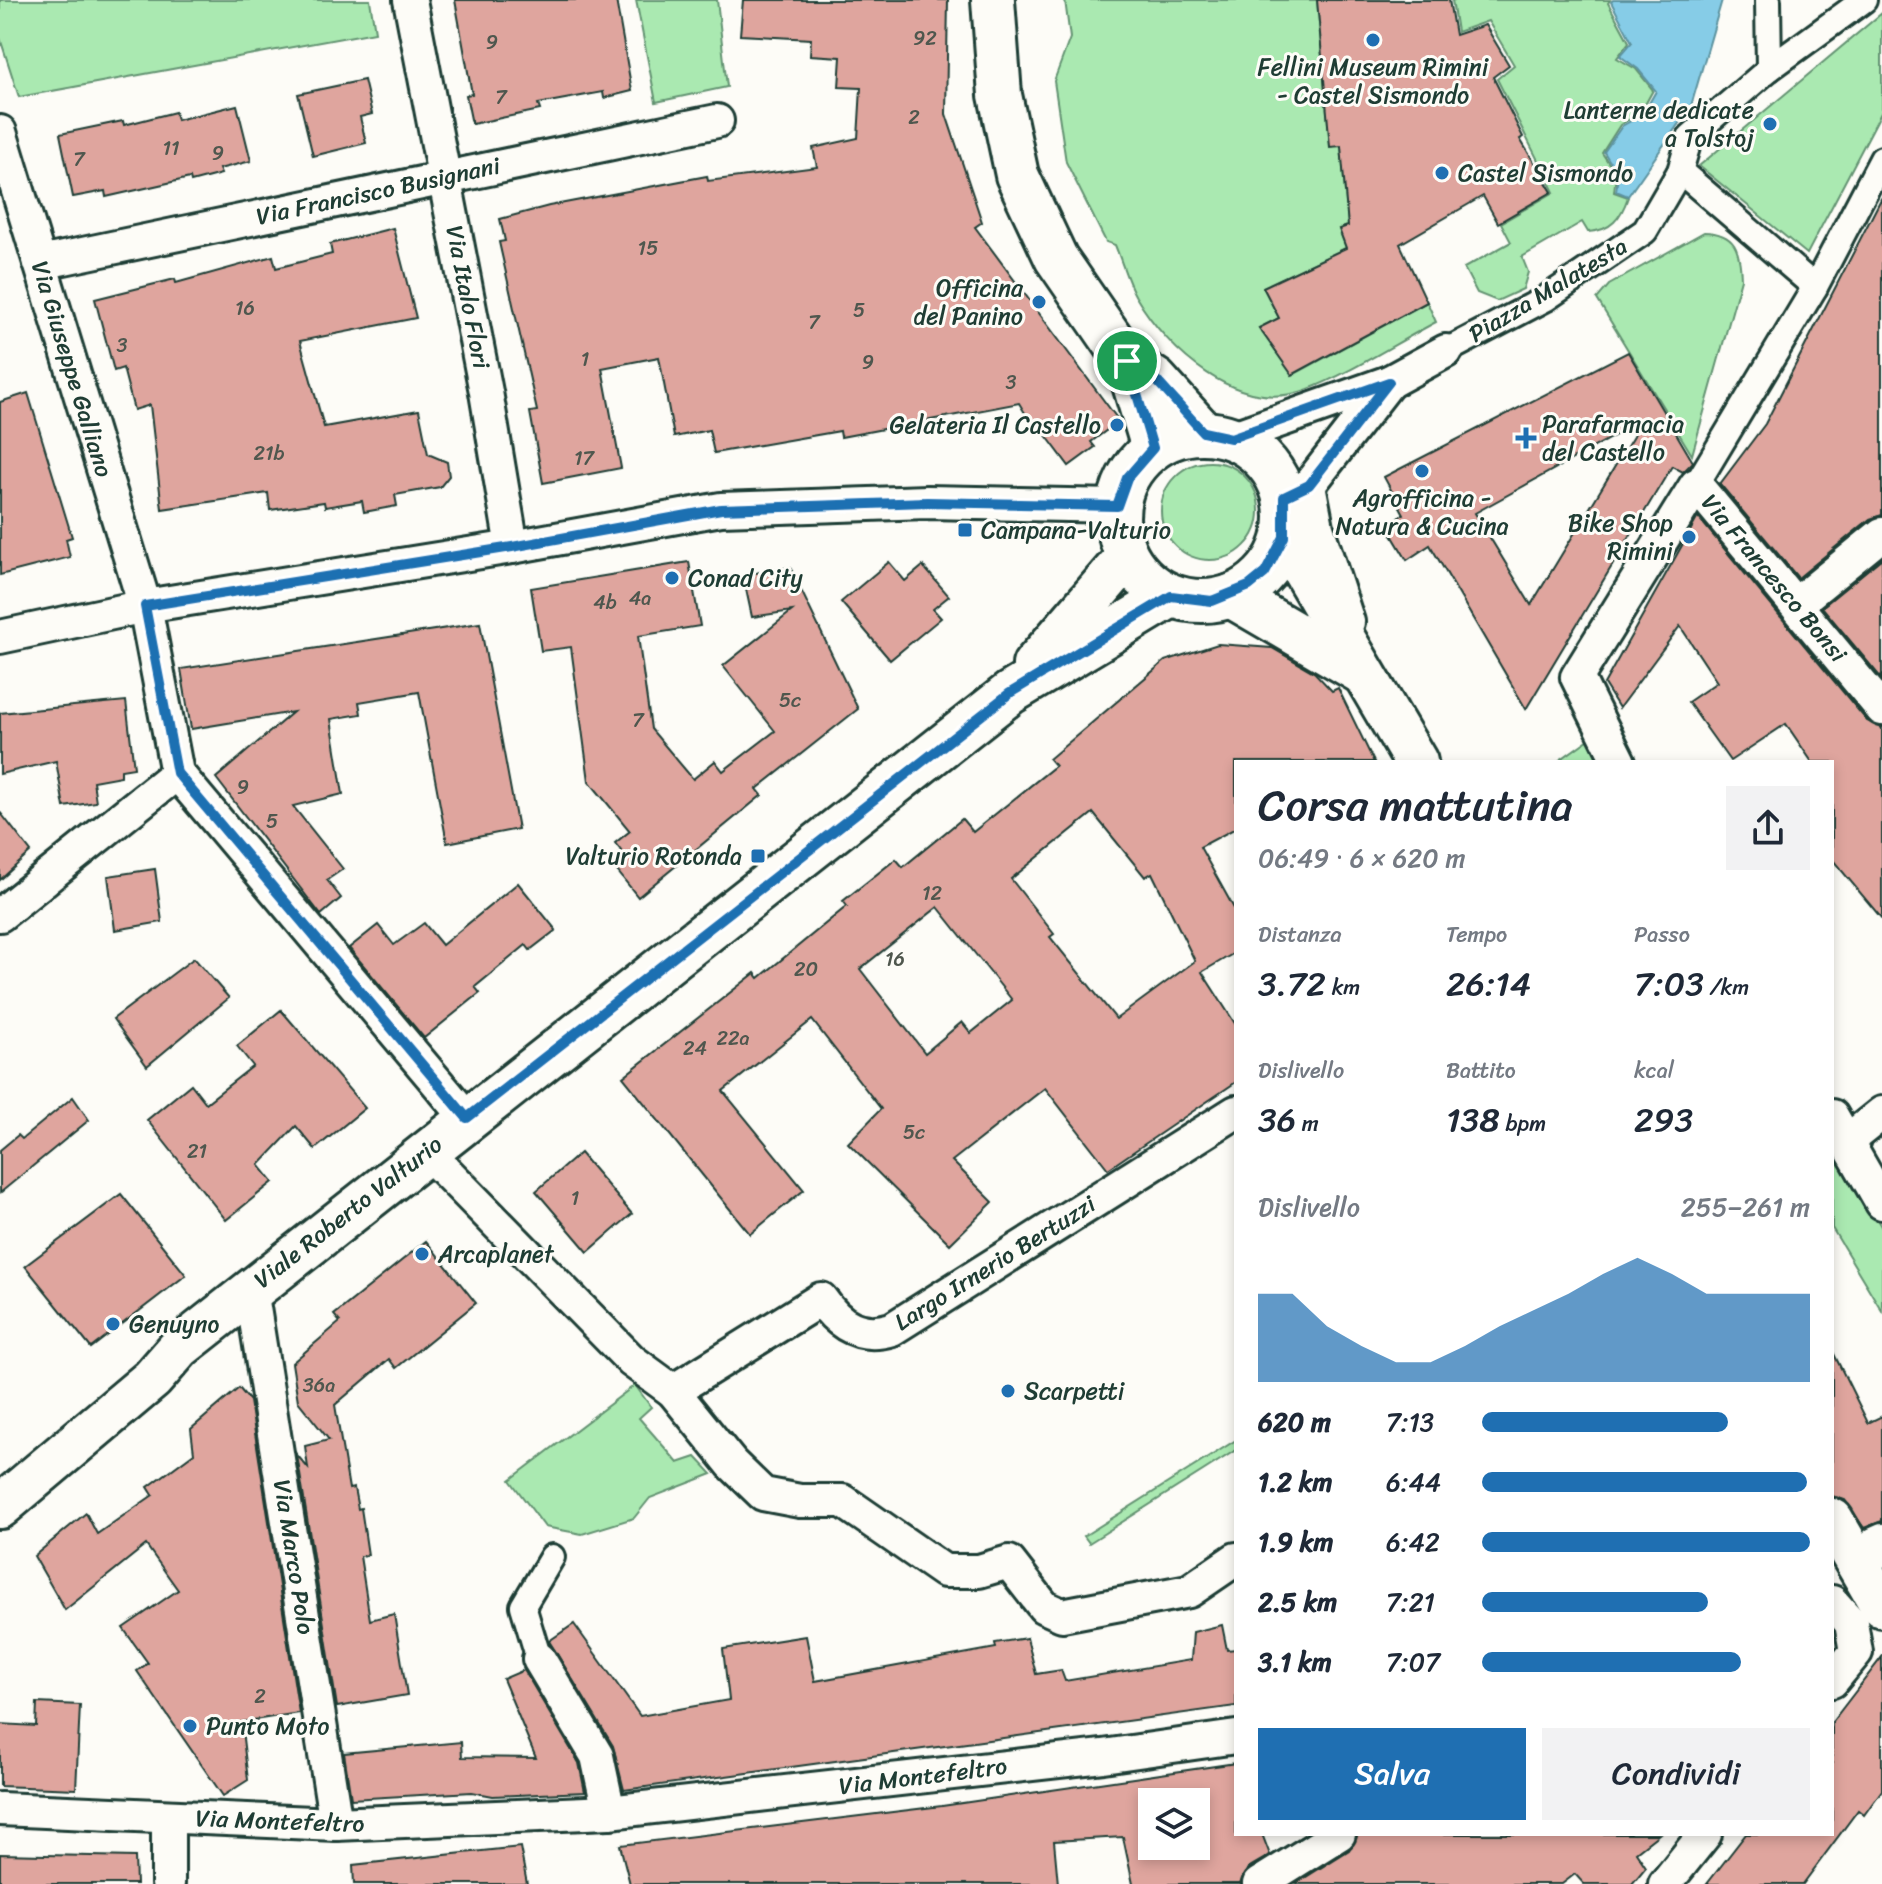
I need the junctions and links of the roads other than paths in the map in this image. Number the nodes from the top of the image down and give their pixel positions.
1 (410, 0) edge
2 (993, 0) edge
3 (1768, 0) edge
4 (1864, 0) edge
5 (1769, 69) junction
6 (717, 121) dead end
7 (0, 132) edge
8 (1882, 159) edge
9 (1680, 171) junction
10 (445, 177) junction
11 (40, 263) junction
12 (1815, 287) junction
13 (1446, 351) joint
14 (1127, 361) junction
15 (1389, 382) junction
16 (1217, 435) junction
17 (1153, 448) junction
18 (1696, 485) junction
19 (1117, 506) junction
20 (1292, 507) junction
21 (1882, 534) edge
22 (512, 547) junction
23 (1127, 557) junction
24 (1171, 596) junction
25 (1231, 596) junction
26 (1796, 604) junction
27 (145, 606) junction
28 (0, 637) edge
29 (1365, 675) junction
30 (1010, 693) junction
31 (1882, 709) edge
32 (1415, 760) edge
33 (1618, 760) edge
34 (177, 773) junction
35 (0, 915) edge
36 (1234, 1113) edge
37 (1882, 1113) edge
38 (467, 1118) junction
39 (1840, 1128) edge
40 (426, 1151) junction
41 (1882, 1203) edge
42 (251, 1289) junction
43 (673, 1391) junction
44 (0, 1507) edge
45 (1834, 1523) edge
46 (1882, 1536) edge
47 (1882, 1555) edge
48 (552, 1557) dead end
49 (1234, 1560) edge
50 (1834, 1604) edge
51 (1882, 1606) edge
52 (539, 1659) joint
53 (1834, 1679) edge
54 (1234, 1737) edge
55 (0, 1809) edge
56 (609, 1812) junction
57 (168, 1818) junction
58 (336, 1824) junction
59 (1336, 1836) edge
60 (1703, 1836) edge
61 (168, 1884) edge
62 (1259, 1884) edge
63 (1665, 1884) edge

1 - 10 street, Via Italo Flori
2 - 14 street
3 - 5 street
4 - 5 street, Piazza Malatesta
5 - 9 street, Piazza Malatesta
6 - 10 street, Via Francisco Busignani
7 - 11 street, Via Giuseppe Galliano
8 - 12 street
9 - 12 street
9 - 13 street, Piazza Malatesta
10 - 11 street, Via Francisco Busignani
10 - 22 street, Via Italo Flori
11 - 27 street, Via Giuseppe Galliano
12 - 18 street
13 - 15 street, Piazza Malatesta
14 - 16 street
14 - 17 street
15 - 16 street, Piazza Malatesta
15 - 20 street, Piazza Malatesta
16 - 17 street
16 - 20 street
17 - 19 street
18 - 26 street, Via Francesco Bonsi
18 - 33 street
19 - 22 street
19 - 23 street
20 - 25 street
20 - 29 street
20 - 29 street
21 - 26 street
22 - 27 street
23 - 24 street
23 - 30 street, Viale Roberto Valturio
24 - 25 street
24 - 30 street, Viale Roberto Valturio
25 - 29 street
26 - 31 street, Via Francesco Bonsi
27 - 28 street
27 - 34 street, Via Giuseppe Galliano
29 - 32 street
30 - 38 street, Viale Roberto Valturio
34 - 35 street
34 - 38 street
36 - 43 street, Largo Irnerio Bertuzzi
37 - 39 street
38 - 40 street, Viale Roberto Valturio
39 - 41 street
40 - 42 street, Viale Roberto Valturio
40 - 43 street
42 - 44 street, Viale Roberto Valturio
42 - 58 street, Via Marco Polo
43 - 49 street
45 - 51 street
46 - 47 street
48 - 52 street
50 - 53 street
52 - 56 street
54 - 56 street, Via Montefeltro
55 - 57 street, Via Montefeltro
56 - 58 street, Via Montefeltro
57 - 58 street, Via Montefeltro
57 - 61 street
59 - 62 street
60 - 63 street

